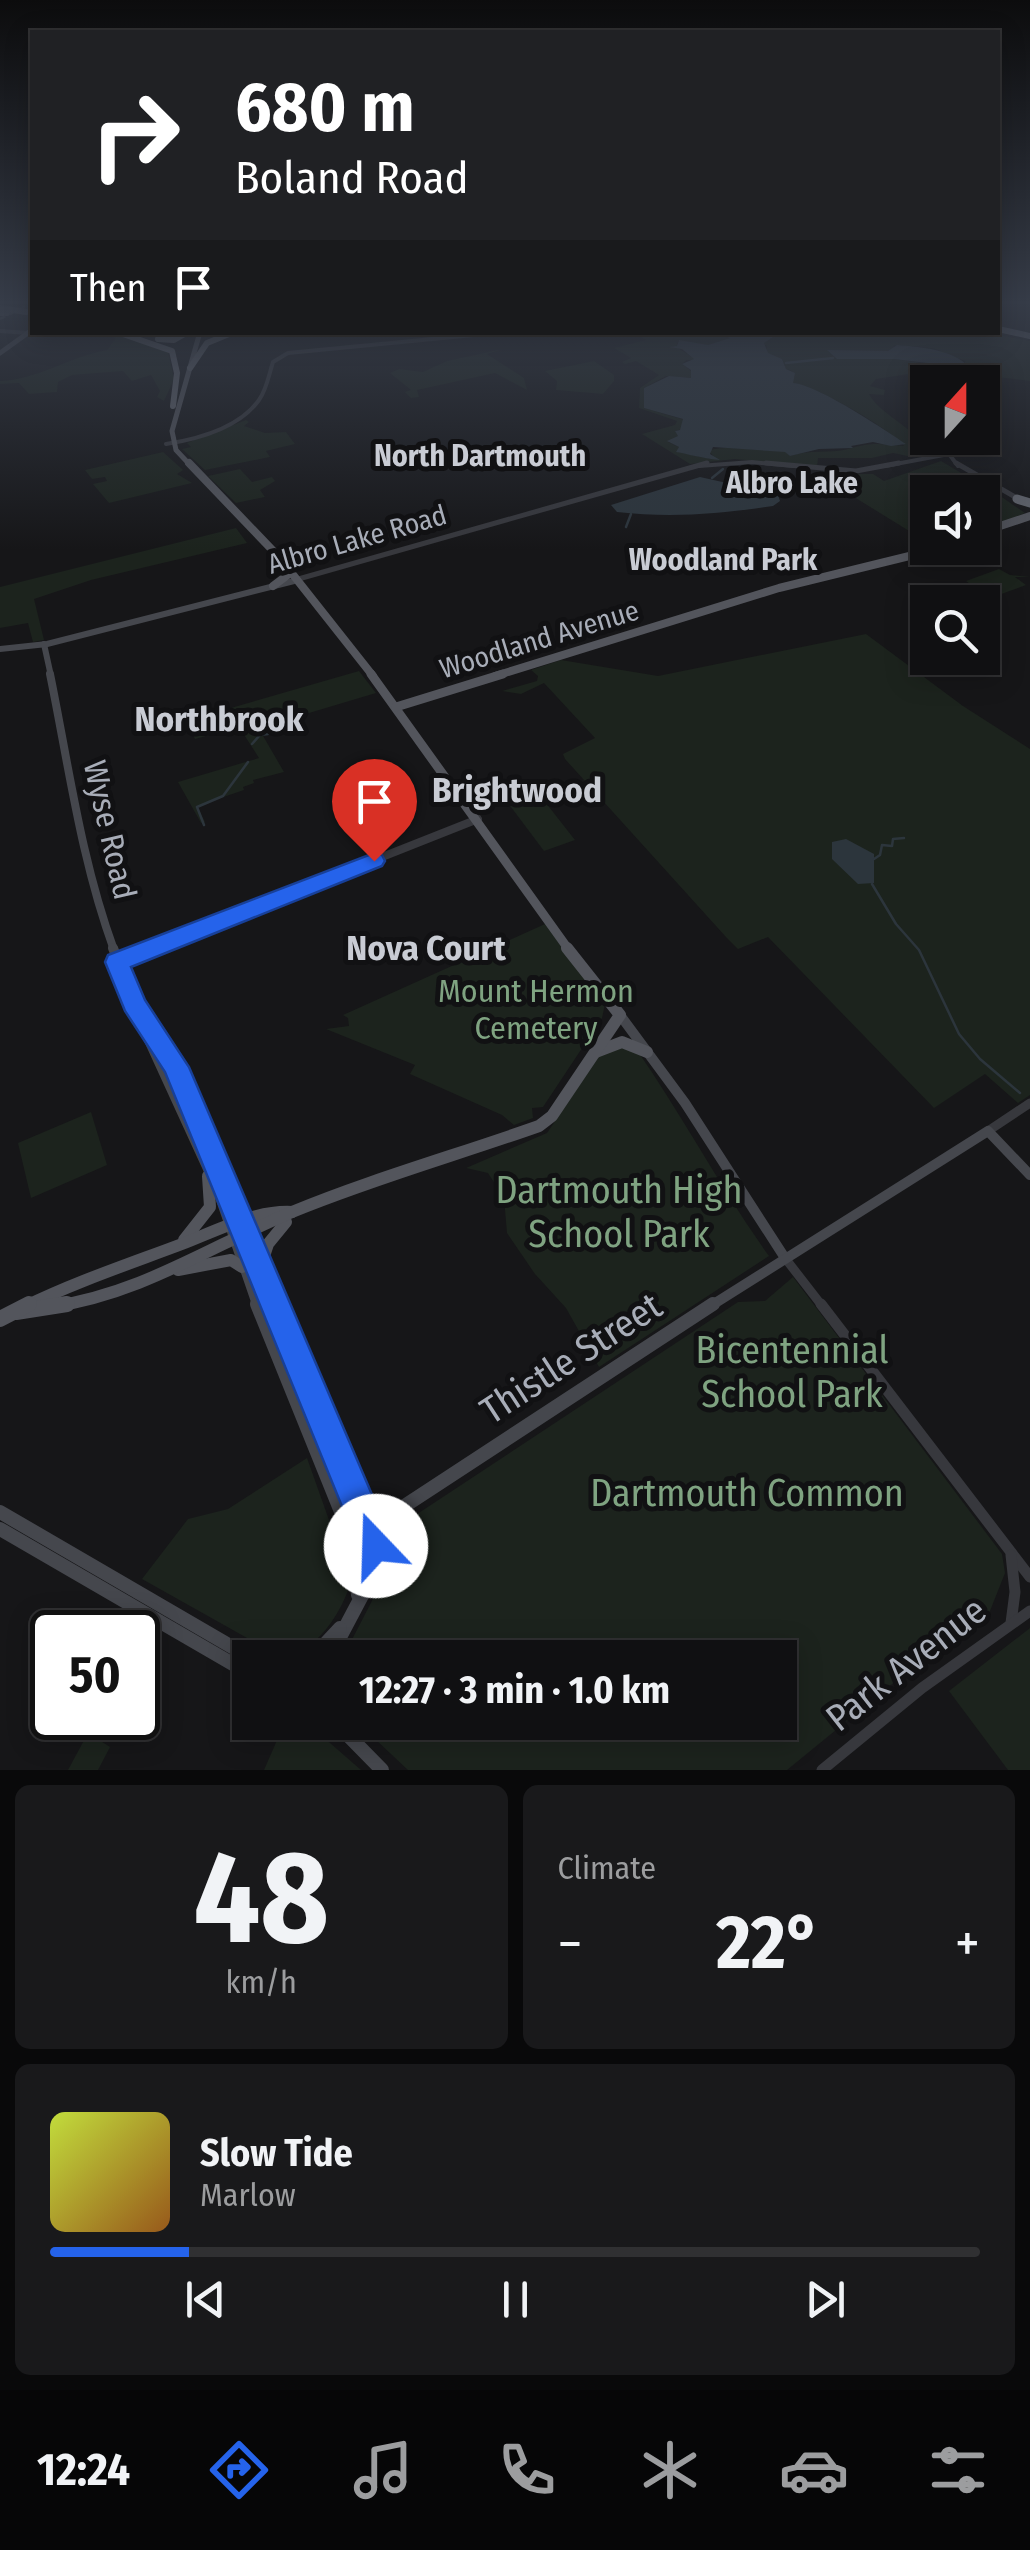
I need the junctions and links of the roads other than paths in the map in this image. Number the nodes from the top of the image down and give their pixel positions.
1 (175, 386) edge
2 (179, 386) edge
3 (185, 386) edge
4 (265, 386) edge
5 (173, 406) junction
6 (169, 442) junction
7 (1026, 503) edge
8 (1028, 520) edge
9 (1000, 529) edge
10 (910, 553) edge
11 (910, 555) edge
12 (869, 564) junction
13 (289, 574) junction
14 (274, 586) joint
15 (44, 644) junction
16 (0, 649) edge
17 (407, 703) junction
18 (396, 707) junction
19 (405, 718) junction
20 (478, 819) junction
21 (117, 962) junction
22 (607, 1000) junction
23 (620, 1014) junction
24 (144, 1020) junction
25 (602, 1037) junction
26 (647, 1052) junction
27 (588, 1059) junction
28 (1030, 1103) edge
29 (988, 1131) junction
30 (1030, 1175) edge
31 (208, 1176) junction
32 (293, 1212) junction
33 (238, 1231) junction
34 (176, 1247) junction
35 (785, 1258) junction
36 (242, 1268) junction
37 (172, 1270) junction
38 (259, 1272) junction
39 (16, 1312) junction
40 (0, 1319) edge
41 (0, 1512) edge
42 (370, 1528) junction
43 (0, 1529) edge
44 (352, 1540) junction
45 (1010, 1551) junction
46 (1030, 1577) edge
47 (358, 1597) junction
48 (1030, 1610) edge
49 (346, 1623) junction
50 (1011, 1623) junction
51 (329, 1640) edge
52 (338, 1640) edge
53 (342, 1640) edge
54 (232, 1647) edge
55 (232, 1664) edge
56 (357, 1740) edge
57 (382, 1770) edge
58 (822, 1770) edge

1 - 5 highway
2 - 5 main road
3 - 6 main road
4 - 6 street
5 - 6 main road
6 - 13 main road
7 - 8 main road
7 - 13 street, Albro Lake Road
8 - 9 main road
10 - 12 main road, Woodland Avenue
11 - 12 main road, Woodland Avenue
12 - 17 main road, Woodland Avenue
13 - 14 main road
13 - 18 main road
14 - 15 main road, Albro Lake Road
15 - 16 main road, Albro Lake Road
15 - 21 main road, Wyse Road
17 - 18 main road, Woodland Avenue
17 - 19 main road
18 - 19 main road
19 - 20 main road
20 - 21 street
20 - 22 main road
21 - 24 main road, Wyse Road
22 - 23 main road
22 - 25 main road
23 - 25 main road
23 - 26 main road
24 - 31 main road, Wyse Road
24 - 33 main road, Wyse Road
25 - 27 main road
26 - 27 main road
26 - 35 main road
27 - 32 main road
28 - 29 street, Thistle Street
29 - 30 main road
29 - 35 main road, Thistle Street
31 - 33 main road, Wyse Road
31 - 34 main road
32 - 33 main road
32 - 38 main road
33 - 34 main road
33 - 36 main road, Wyse Road
33 - 37 main road
33 - 38 main road, Wyse Road
34 - 39 main road
35 - 42 main road, Thistle Street
35 - 45 street
36 - 37 main road
36 - 44 main road, Wyse Road
37 - 39 main road
38 - 42 main road, Wyse Road
39 - 40 main road
41 - 54 main road
42 - 44 main road, Thistle Street
42 - 47 main road, Wyse Road
43 - 55 main road
44 - 47 main road, Wyse Road
45 - 46 street
45 - 50 street
47 - 49 main road, Wyse Road
48 - 50 street, Park Avenue
49 - 51 main road
49 - 52 main road, Wyse Road
49 - 53 main road
50 - 58 street, Park Avenue
56 - 57 main road

